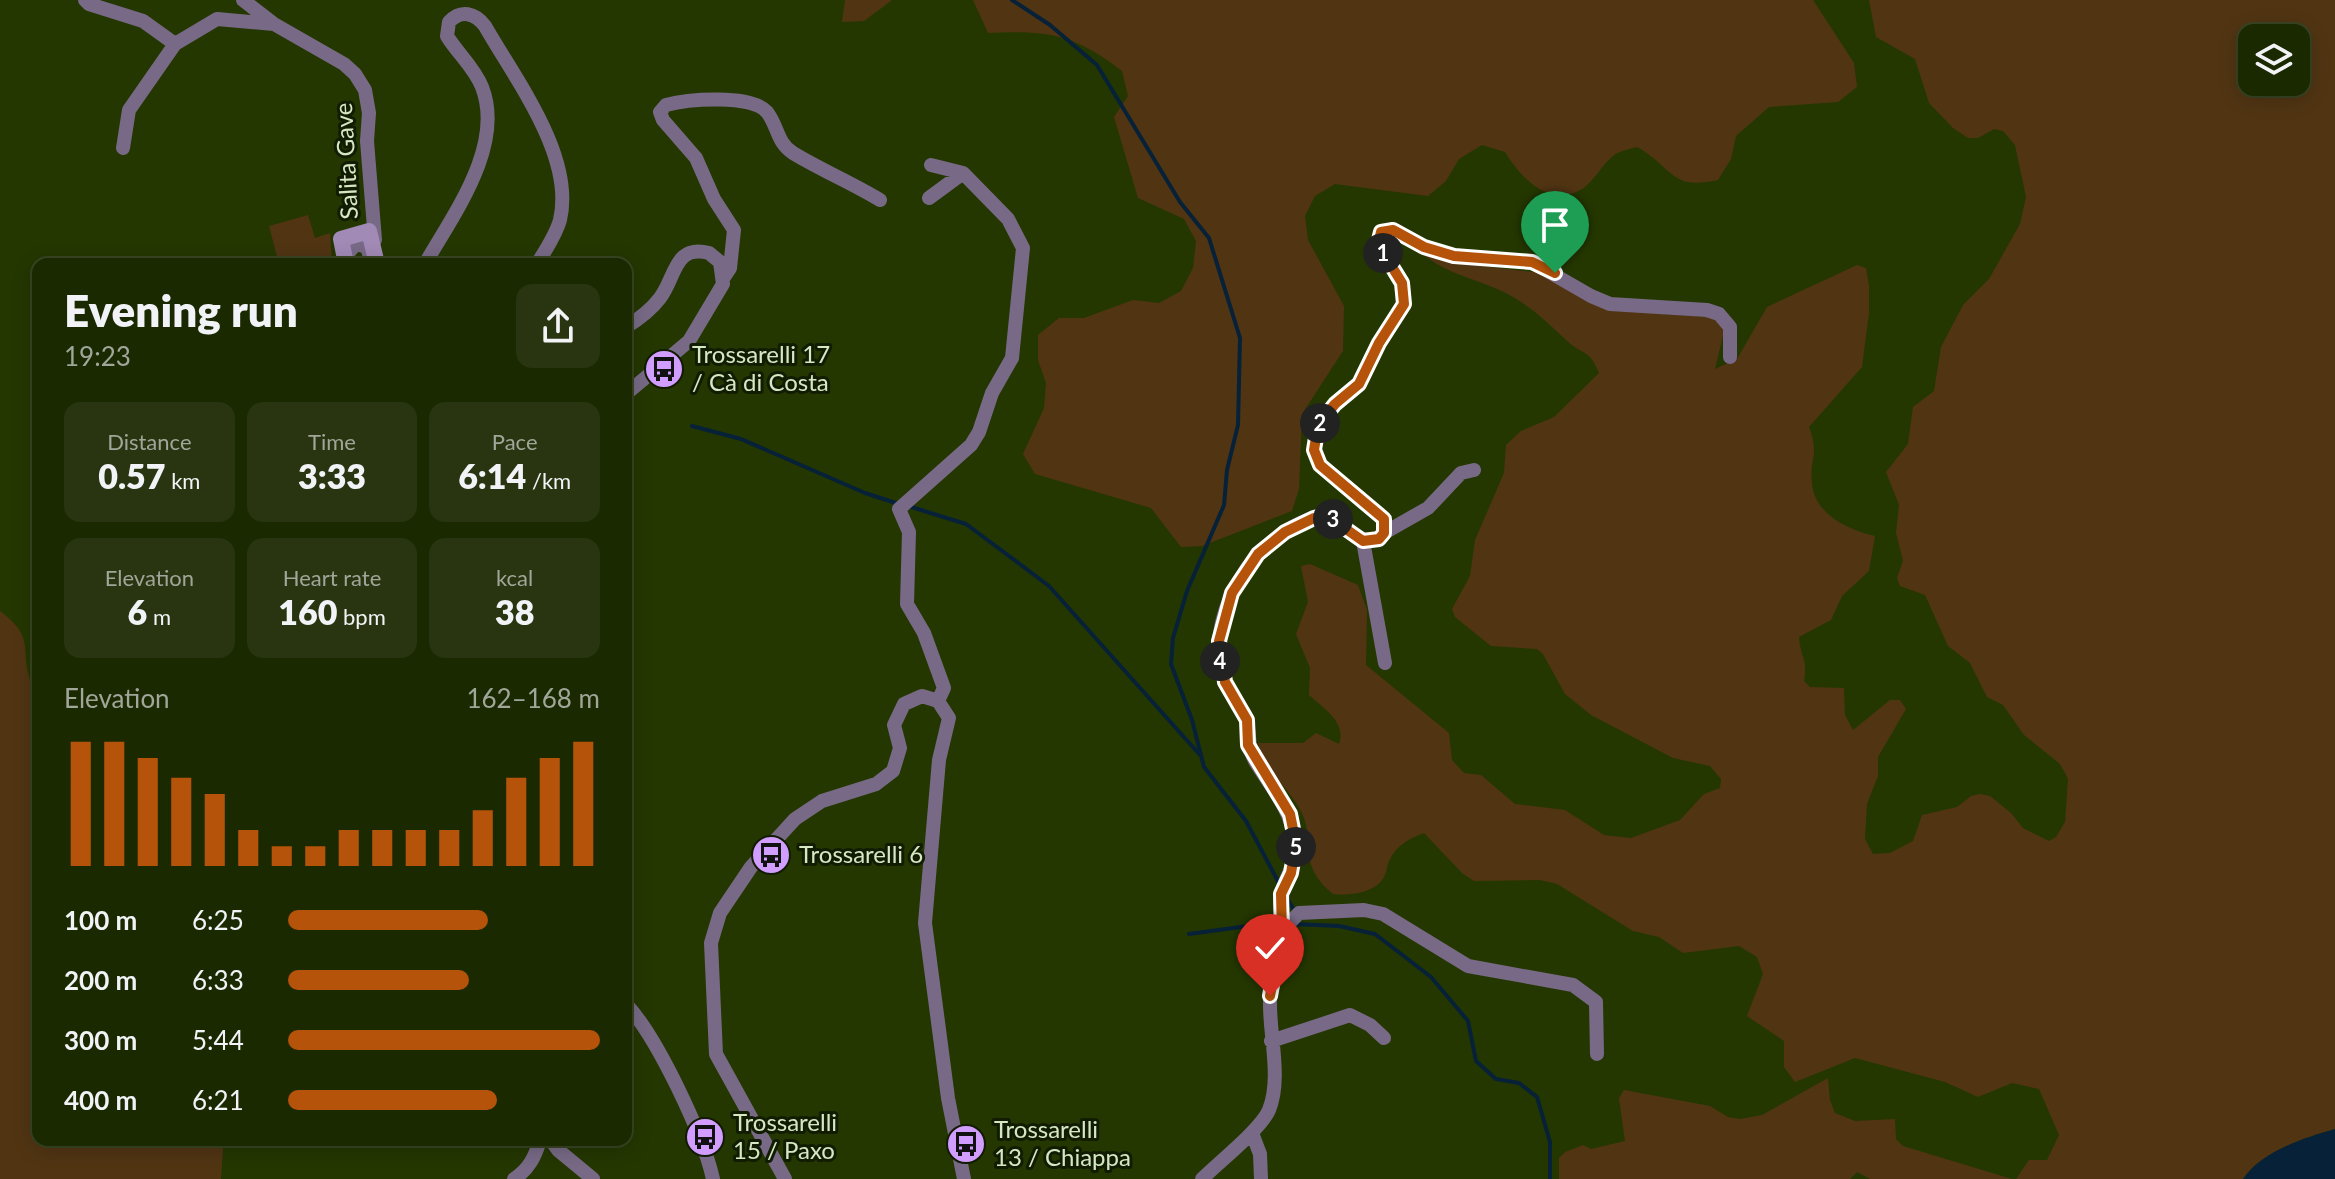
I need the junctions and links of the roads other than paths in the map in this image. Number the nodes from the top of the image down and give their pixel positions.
1 (85, 0) edge
2 (243, 0) edge
3 (274, 24) junction
4 (175, 44) junction
5 (123, 148) dead end
6 (931, 165) dead end
7 (963, 173) junction
8 (929, 198) dead end
9 (880, 200) dead end
10 (346, 258) edge
11 (375, 258) edge
12 (375, 258) edge
13 (428, 258) edge
14 (540, 258) edge
15 (724, 277) junction
16 (632, 322) edge
17 (1730, 357) dead end
18 (632, 389) edge
19 (1474, 470) dead end
20 (1384, 533) junction
21 (1363, 541) junction
22 (1385, 663) dead end
23 (938, 701) junction
24 (1282, 931) junction
25 (632, 1011) edge
26 (1384, 1038) dead end
27 (1271, 1041) junction
28 (1597, 1054) dead end
29 (1252, 1133) junction
30 (538, 1146) edge
31 (555, 1146) edge
32 (533, 1160) junction
33 (514, 1179) edge
34 (531, 1179) edge
35 (593, 1179) edge
36 (713, 1179) edge
37 (785, 1179) edge
38 (964, 1179) edge
39 (1202, 1179) edge
40 (1261, 1179) edge

1 - 4 street
2 - 3 street
3 - 4 street, Salita Gave
3 - 11 street, Salita Gave
4 - 5 street
6 - 7 street
7 - 8 street
7 - 23 street
9 - 15 street
10 - 12 street
13 - 14 street
15 - 16 street
15 - 18 street
17 - 20 street
19 - 20 street
20 - 21 street
21 - 22 street
21 - 24 street
23 - 37 street
23 - 38 street
24 - 27 street
24 - 28 street
25 - 36 street
26 - 27 street
27 - 29 street
29 - 39 street
29 - 40 street
30 - 32 street
31 - 35 street
32 - 33 street
32 - 34 street

